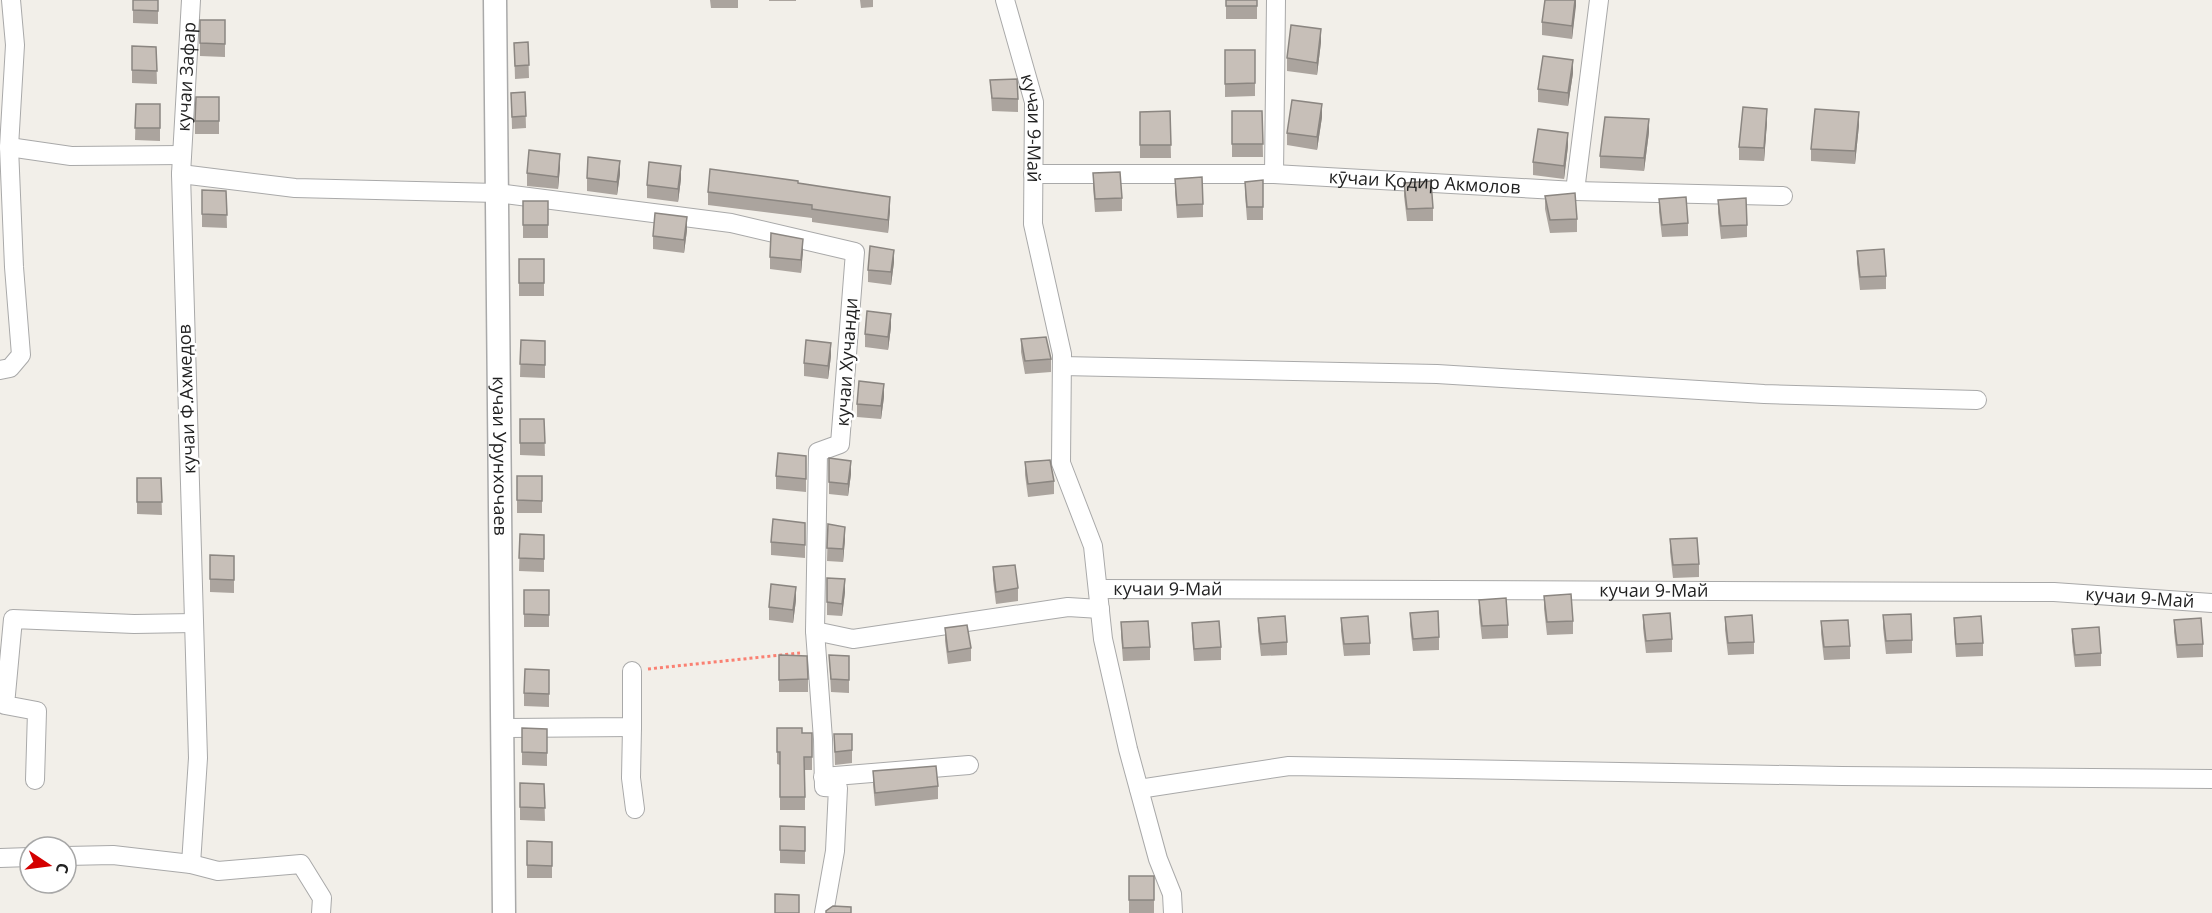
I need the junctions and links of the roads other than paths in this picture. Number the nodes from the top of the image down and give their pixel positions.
1 (11, 0) edge
2 (191, 0) edge
3 (495, 0) edge
4 (1005, 0) edge
5 (1276, 0) edge
6 (1599, 0) edge
7 (9, 147) junction
8 (182, 154) junction
9 (181, 174) junction
10 (1033, 174) junction
11 (1274, 174) junction
12 (1575, 190) junction
13 (497, 193) junction
14 (1783, 196) dead end
15 (1062, 366) junction
16 (0, 370) edge
17 (1977, 400) dead end
18 (1098, 589) junction
19 (2212, 603) edge
20 (1100, 609) junction
21 (194, 623) junction
22 (815, 631) junction
23 (632, 671) road end
24 (632, 727) junction
25 (502, 728) junction
26 (969, 765) dead end
27 (823, 777) junction
28 (2212, 779) edge
29 (35, 780) dead end
30 (1139, 789) junction
31 (635, 809) dead end
32 (78, 856) edge
33 (18, 857) edge
34 (0, 858) edge
35 (190, 864) junction
36 (321, 913) edge
37 (504, 913) edge
38 (824, 913) edge
39 (1173, 913) edge

1 - 7 street
2 - 8 street, кучаи Зафар
3 - 13 street, кучаи Урунхочаев
4 - 10 street, кучаи 9-Май
5 - 11 street
6 - 12 street
7 - 8 street
7 - 16 street
8 - 9 street, кучаи Ф.Ахмедов
9 - 13 street
9 - 21 street, кучаи Ф.Ахмедов
10 - 11 street, кӯчаи Қодир Акмолов
10 - 15 street, кучаи 9-Май
11 - 12 street, кӯчаи Қодир Акмолов
12 - 14 street, кӯчаи Қодир Акмолов
13 - 22 street, кучаи Хучанди
13 - 25 street, кучаи Урунхочаев
15 - 17 street
15 - 18 street, кучаи 9-Май
18 - 19 street, кучаи 9-Май
18 - 20 street, кучаи 9-Май
20 - 22 street
20 - 30 street, кучаи 9-Май
21 - 29 street
21 - 35 street, кучаи Ф.Ахмедов
22 - 27 street, кучаи Хучанди
23 - 24 street
24 - 25 street
24 - 31 street
25 - 37 street, кучаи Урунхочаев
26 - 27 street
27 - 38 street
28 - 30 street
30 - 39 street, кучаи 9-Май
32 - 35 street
33 - 34 street
35 - 36 street

